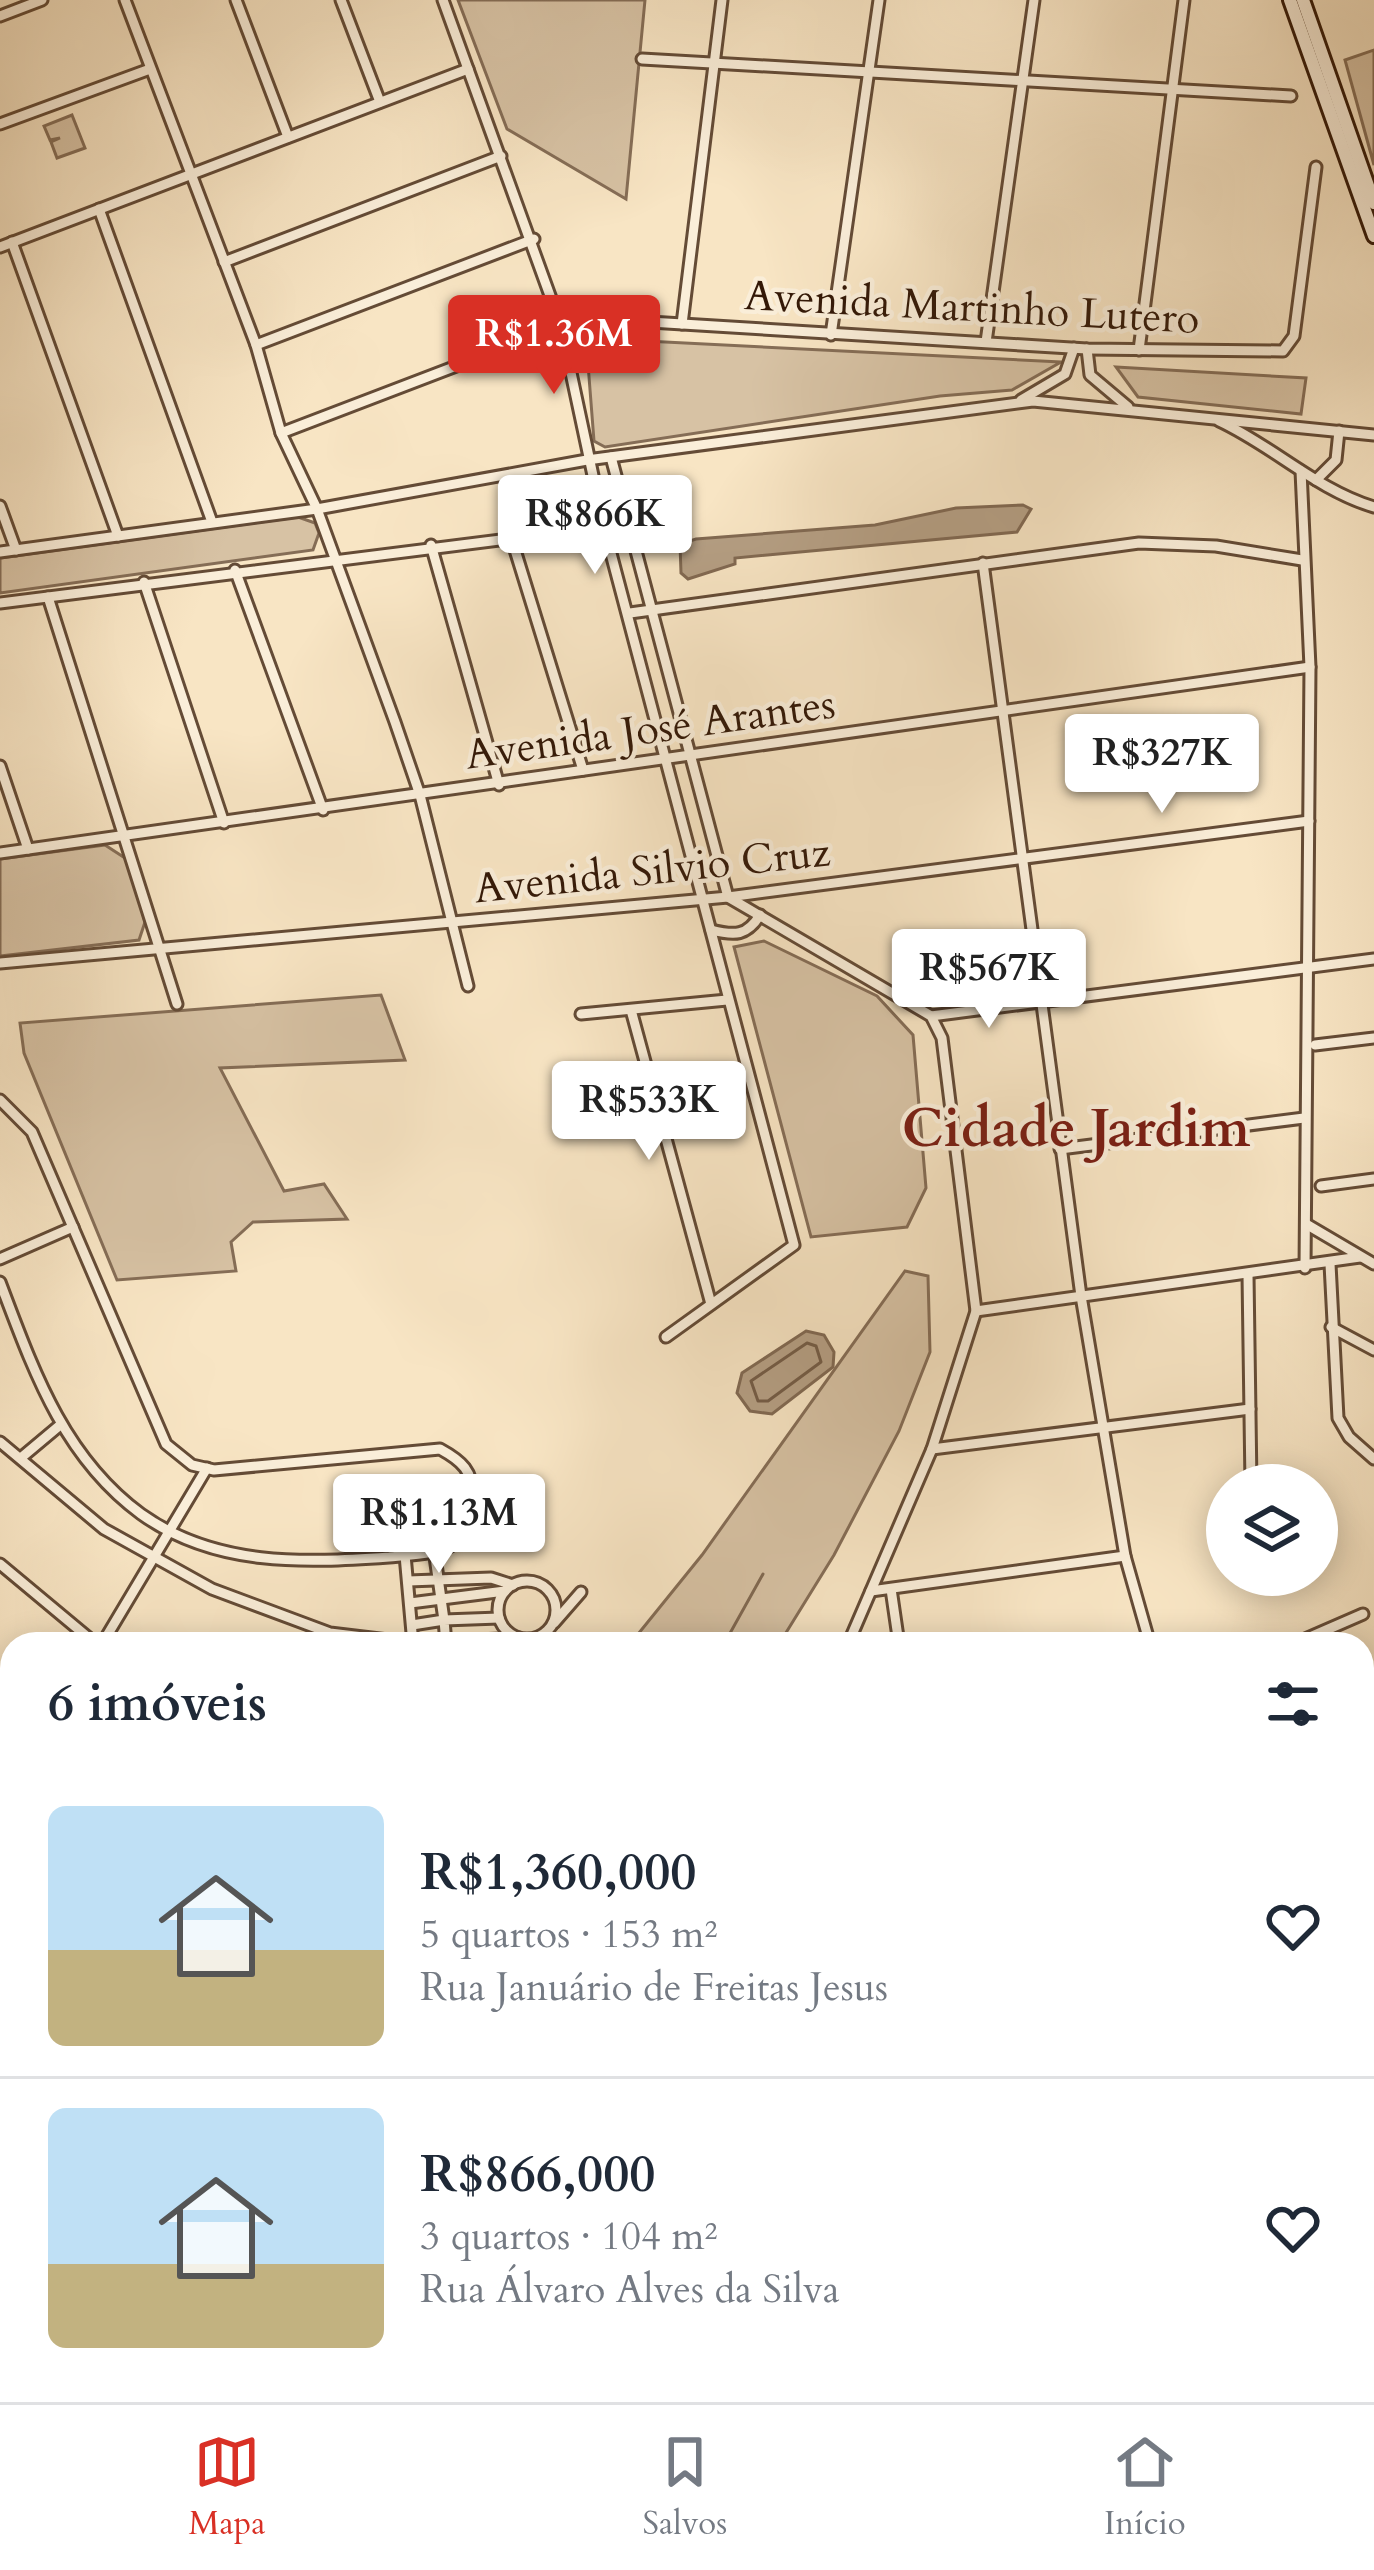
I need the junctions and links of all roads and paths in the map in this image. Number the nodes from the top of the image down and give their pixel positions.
1 (41, 0) edge
2 (125, 0) edge
3 (236, 0) edge
4 (341, 0) edge
5 (443, 0) edge
6 (722, 0) edge
7 (879, 0) edge
8 (1034, 0) edge
9 (1184, 0) edge
10 (1290, 0) edge
11 (1303, 0) edge
12 (0, 16) edge
13 (642, 59) dead end
14 (714, 63) junction
15 (149, 69) junction
16 (468, 69) junction
17 (871, 73) junction
18 (1021, 80) junction
19 (1173, 89) junction
20 (1292, 96) dead end
21 (380, 102) junction
22 (0, 124) edge
23 (288, 137) junction
24 (501, 156) junction
25 (1316, 167) dead end
26 (192, 173) junction
27 (1374, 203) edge
28 (99, 209) junction
29 (1374, 236) edge
30 (534, 239) junction
31 (6, 244) edge
32 (224, 262) junction
33 (601, 319) dead end
34 (682, 324) junction
35 (561, 326) junction
36 (831, 335) junction
37 (986, 342) junction
38 (256, 345) junction
39 (1074, 348) junction
40 (1087, 349) junction
41 (1139, 350) junction
42 (1015, 404) junction
43 (1129, 407) junction
44 (1208, 416) junction
45 (1276, 425) junction
46 (1340, 431) junction
47 (281, 434) junction
48 (1374, 435) edge
49 (1266, 443) junction
50 (611, 457) junction
51 (587, 460) junction
52 (1301, 471) junction
53 (1316, 480) junction
54 (0, 506) edge
55 (1374, 507) edge
56 (317, 509) junction
57 (212, 522) junction
58 (627, 524) junction
59 (604, 527) junction
60 (118, 536) junction
61 (511, 537) junction
62 (430, 545) junction
63 (16, 550) junction
64 (0, 552) edge
65 (334, 558) junction
66 (1302, 560) junction
67 (983, 563) junction
68 (235, 570) junction
69 (144, 582) junction
70 (48, 597) junction
71 (0, 603) edge
72 (650, 607) junction
73 (630, 613) junction
74 (1310, 667) junction
75 (1000, 710) junction
76 (688, 754) junction
77 (667, 759) junction
78 (0, 766) edge
79 (583, 770) junction
80 (499, 784) junction
81 (420, 794) junction
82 (323, 810) junction
83 (1309, 821) junction
84 (224, 823) junction
85 (126, 836) junction
86 (28, 849) junction
87 (0, 853) edge
88 (1022, 856) junction
89 (728, 897) junction
90 (704, 899) junction
91 (760, 915) junction
92 (451, 925) junction
93 (711, 930) junction
94 (160, 948) junction
95 (1374, 959) edge
96 (0, 963) edge
97 (1307, 968) junction
98 (468, 986) dead end
99 (727, 1000) junction
100 (1041, 1002) junction
101 (176, 1004) dead end
102 (631, 1010) junction
103 (581, 1014) dead end
104 (931, 1016) junction
105 (1374, 1038) edge
106 (1316, 1045) dead end
107 (0, 1100) edge
108 (1304, 1118) junction
109 (1060, 1149) junction
110 (1374, 1179) edge
111 (1321, 1186) dead end
112 (1306, 1224) junction
113 (73, 1227) junction
114 (1360, 1257) junction
115 (0, 1259) edge
116 (1330, 1264) junction
117 (1374, 1264) edge
118 (1305, 1268) junction
119 (1249, 1275) junction
120 (0, 1282) edge
121 (1081, 1296) junction
122 (711, 1304) junction
123 (976, 1311) junction
124 (1331, 1327) junction
125 (666, 1337) dead end
126 (1374, 1350) edge
127 (1250, 1409) junction
128 (59, 1426) junction
129 (1102, 1426) junction
130 (0, 1442) edge
131 (932, 1449) junction
132 (22, 1457) junction
133 (1374, 1459) edge
134 (1251, 1464) edge
135 (207, 1468) junction
136 (172, 1532) junction
137 (434, 1550) junction
138 (405, 1555) junction
139 (1125, 1556) junction
140 (155, 1561) junction
141 (0, 1564) edge
142 (408, 1581) junction
143 (439, 1581) junction
144 (509, 1588) junction
145 (891, 1589) junction
146 (872, 1591) junction
147 (553, 1597) junction
148 (442, 1599) junction
149 (410, 1603) junction
150 (1363, 1614) dead end
151 (499, 1618) junction
152 (444, 1620) junction
153 (412, 1625) junction
154 (546, 1631) joint
155 (84, 1632) edge
156 (107, 1632) edge
157 (327, 1632) edge
158 (412, 1632) edge
159 (445, 1632) edge
160 (511, 1632) edge
161 (853, 1632) edge
162 (897, 1632) edge
163 (1147, 1632) edge
164 (1322, 1632) edge

1 - 12 street
2 - 15 street
3 - 23 street
4 - 21 street
5 - 16 street
6 - 14 street
7 - 17 street
8 - 18 street
9 - 19 street
10 - 29 main road
11 - 27 main road
13 - 14 street
14 - 17 street
14 - 34 street
15 - 22 street
15 - 26 street
16 - 21 street
16 - 24 street
17 - 18 street
17 - 36 street
18 - 19 street
18 - 37 street
19 - 20 street
19 - 41 street
21 - 23 street
23 - 26 street
24 - 30 street
24 - 32 street
25 - 41 street, Avenida Martinho Lutero
26 - 28 street
26 - 32 street
28 - 31 street
28 - 57 street
30 - 35 street
30 - 38 street
31 - 60 street
32 - 38 street
33 - 34 street, Avenida Martinho Lutero
34 - 36 street, Avenida Martinho Lutero
35 - 47 street
35 - 51 street
36 - 37 street, Avenida Martinho Lutero
37 - 39 street, Avenida Martinho Lutero
38 - 47 street
39 - 40 street, Avenida Martinho Lutero
39 - 42 street
40 - 41 street, Avenida Martinho Lutero
40 - 43 street
42 - 43 street
42 - 50 street
43 - 44 street
44 - 45 street
44 - 49 street
45 - 46 street
45 - 49 street
46 - 48 street
46 - 53 street
47 - 56 street
49 - 52 street
50 - 51 street
50 - 58 street
51 - 56 street
51 - 59 street
52 - 53 street
52 - 66 street
53 - 55 street
54 - 63 street
56 - 57 street
56 - 65 street
57 - 60 street
58 - 59 street
58 - 72 street
59 - 61 street
59 - 73 street
60 - 63 street
61 - 62 street
61 - 79 street
62 - 65 street
62 - 80 street
63 - 64 street
65 - 68 street
65 - 81 street
66 - 67 street
66 - 74 street
67 - 72 street
67 - 75 street
68 - 69 street
68 - 82 street
69 - 70 street
69 - 84 street
70 - 71 street
70 - 85 street
72 - 73 street
72 - 76 street
73 - 77 street
74 - 75 street, Avenida José Arantes
74 - 83 street
75 - 76 street, Avenida José Arantes
75 - 88 street
76 - 77 street, Avenida José Arantes
76 - 89 street
77 - 79 street, Avenida José Arantes
77 - 90 street
78 - 86 street
79 - 80 street, Avenida José Arantes
80 - 81 street, Avenida José Arantes
81 - 82 street, Avenida José Arantes
81 - 92 street
82 - 84 street, Avenida José Arantes
83 - 88 street, Avenida Silvio Cruz
83 - 97 street
84 - 85 street, Avenida José Arantes
85 - 86 street, Avenida José Arantes
85 - 94 street
86 - 87 street, Avenida José Arantes
88 - 89 street, Avenida Silvio Cruz
88 - 100 street
89 - 90 street, Avenida Silvio Cruz
89 - 91 street
90 - 92 street, Avenida Silvio Cruz
90 - 93 street
91 - 93 street
91 - 104 street
92 - 94 street, Avenida Silvio Cruz
92 - 98 street
93 - 99 street
94 - 96 street, Avenida Silvio Cruz
94 - 101 street
95 - 97 street
97 - 100 street
97 - 108 street
99 - 102 street
99 - 122 street
100 - 104 street
100 - 109 street
102 - 103 street
102 - 122 street
104 - 123 street
105 - 106 street
107 - 113 street
108 - 109 street
108 - 112 street
109 - 121 street
110 - 111 street
112 - 114 street
112 - 118 street
113 - 115 street
113 - 135 street
114 - 116 street
114 - 117 street
116 - 118 street
116 - 124 street
118 - 119 street
119 - 121 street
119 - 127 street
120 - 128 street
121 - 123 street
121 - 129 street
122 - 125 street
123 - 131 street
124 - 126 street
124 - 133 street
127 - 129 street
127 - 134 street
128 - 132 street
128 - 136 street
129 - 131 street
129 - 139 street
130 - 132 street
131 - 146 street
132 - 140 street
135 - 136 street
135 - 137 street
136 - 138 street
136 - 140 street
137 - 138 street
137 - 143 street
138 - 142 street
139 - 145 street
139 - 163 street
140 - 156 street
140 - 157 street
141 - 155 street
142 - 143 street
142 - 149 street
143 - 144 street
143 - 148 street
144 - 147 street
144 - 148 street
144 - 151 street
145 - 146 street
145 - 162 street
146 - 161 street
147 - 154 street
147 - 154 street
148 - 149 street
148 - 152 street
149 - 153 street
150 - 164 street
151 - 152 street
151 - 160 street
152 - 153 street
152 - 159 street
153 - 158 street

